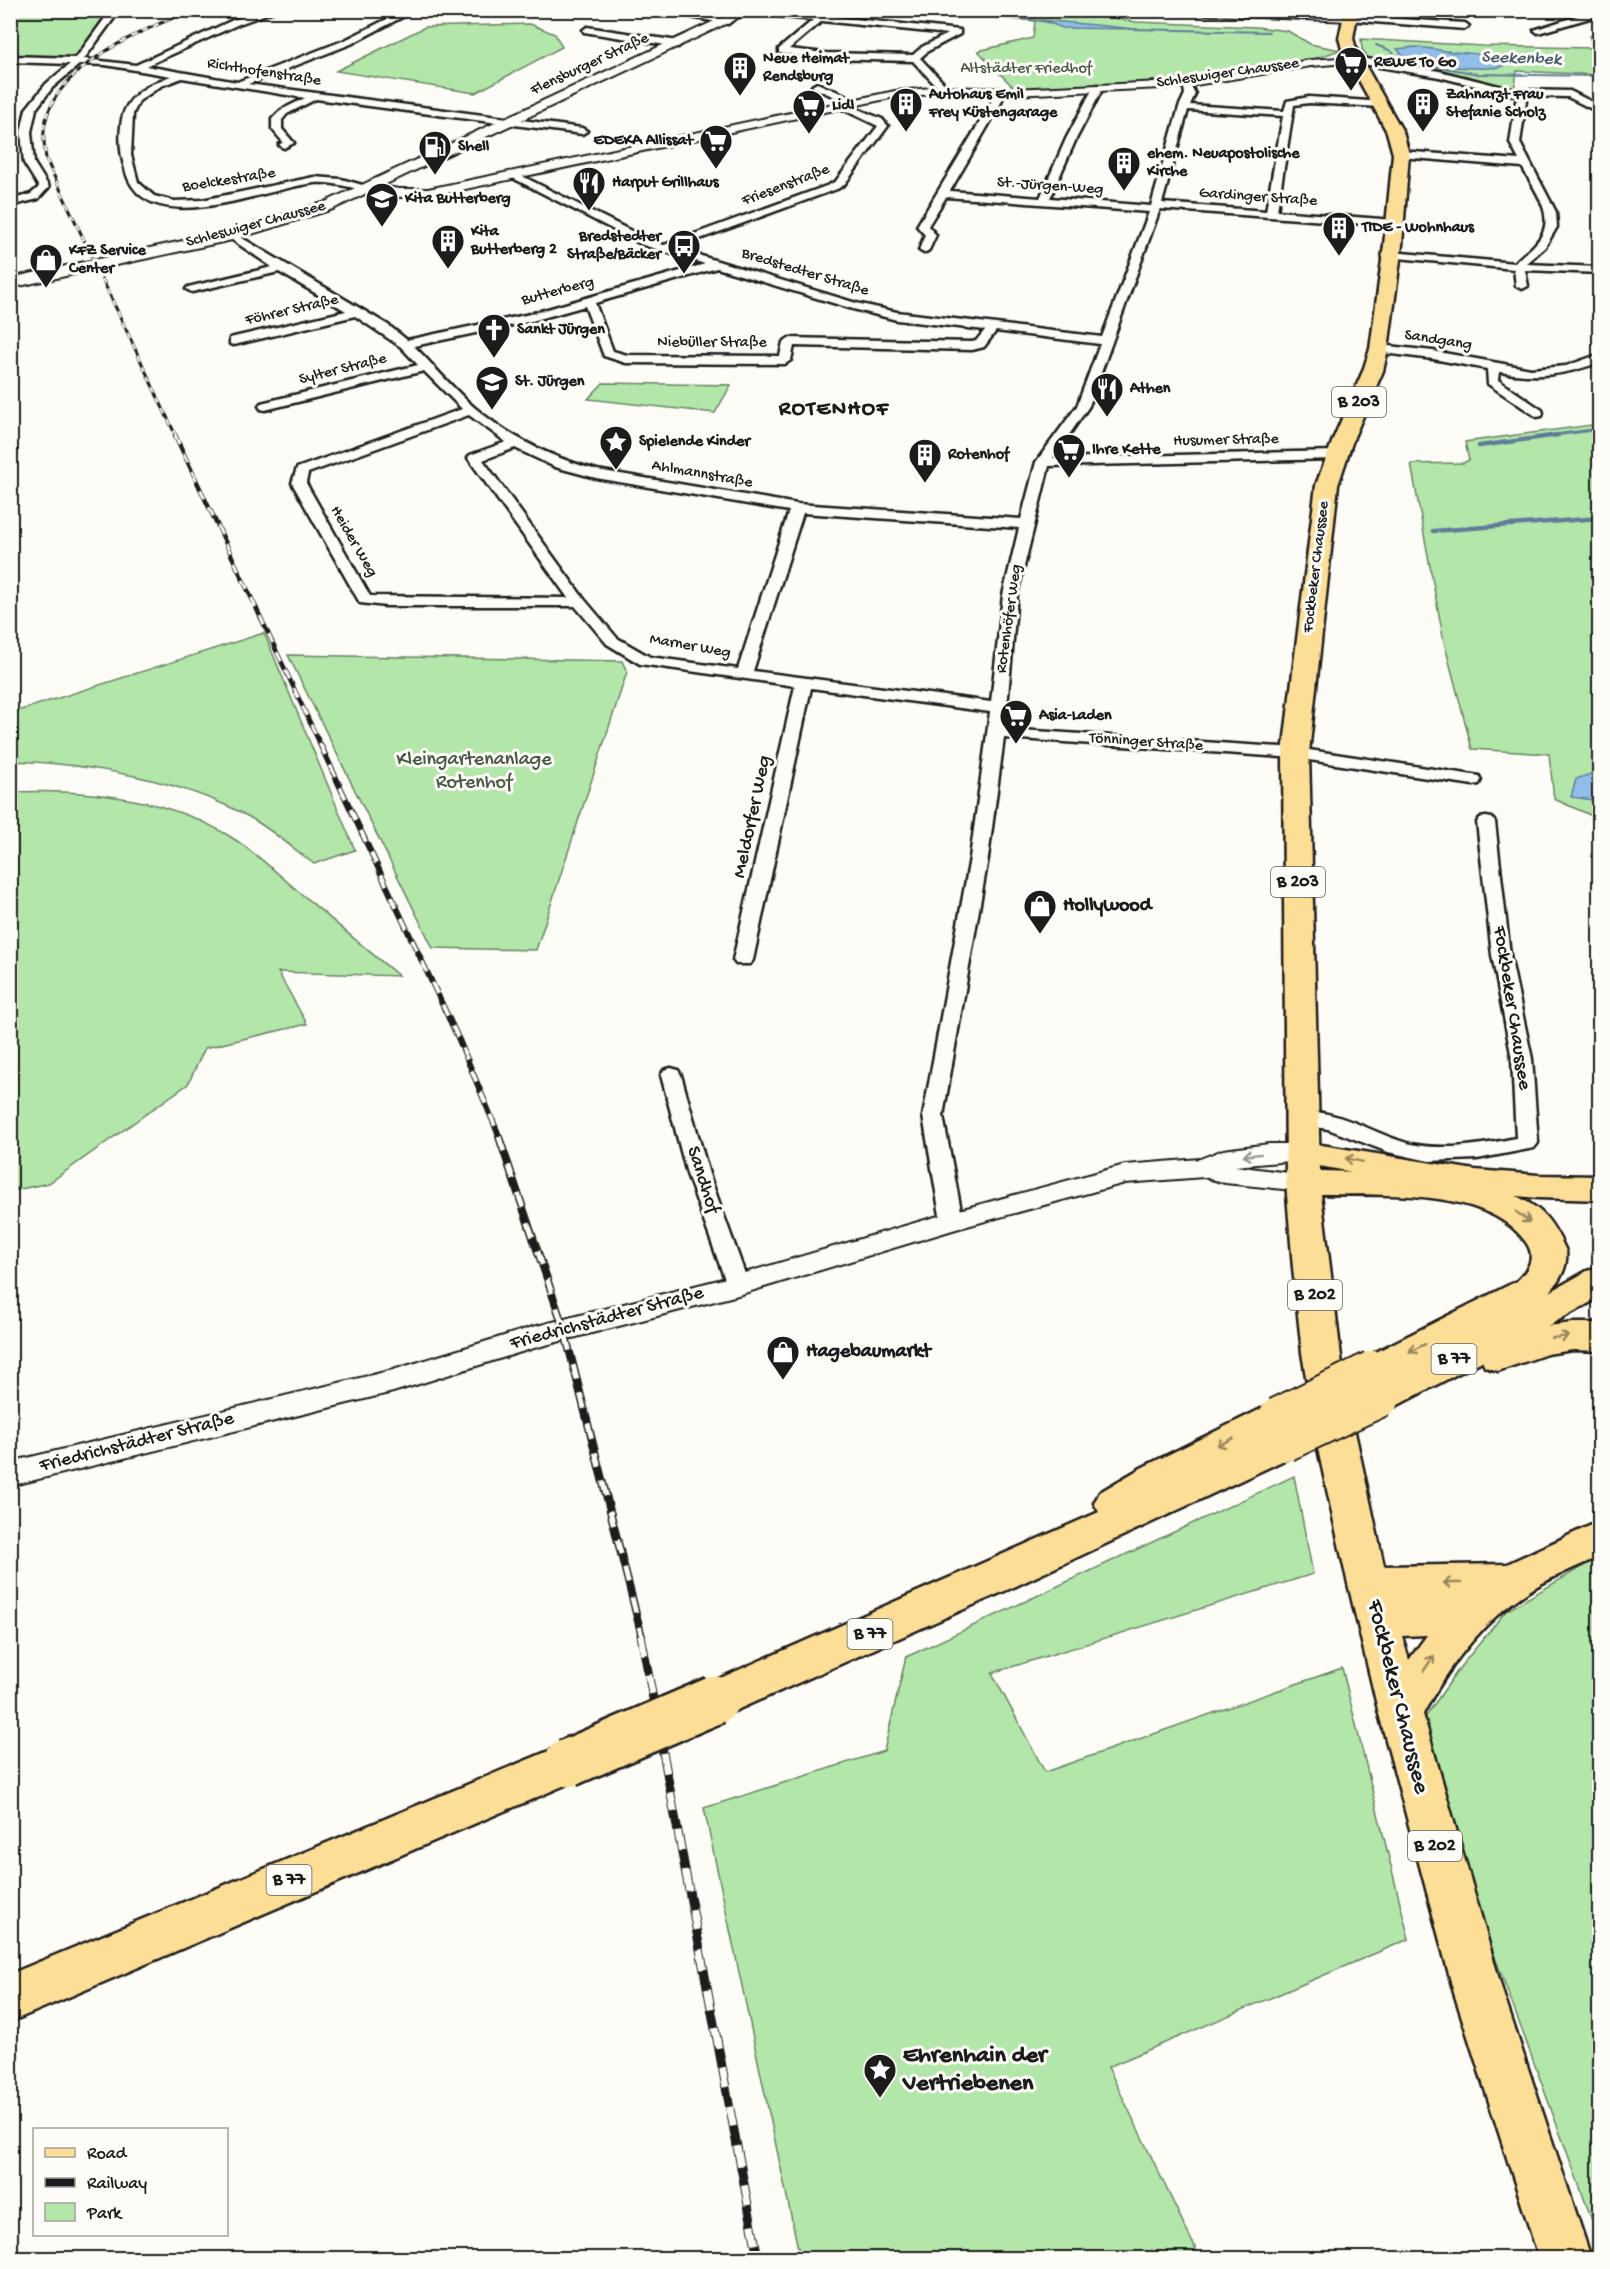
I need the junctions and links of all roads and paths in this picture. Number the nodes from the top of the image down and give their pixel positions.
1 (116, 10) edge
2 (273, 10) edge
3 (537, 10) edge
4 (657, 10) edge
5 (1579, 10) edge
6 (381, 11) edge
7 (748, 11) edge
8 (1170, 11) edge
9 (406, 12) junction
10 (1352, 14) edge
11 (1597, 14) edge
12 (819, 19) junction
13 (728, 21) junction
14 (1465, 26) dead end
15 (967, 29) dead end
16 (587, 30) dead end
17 (1538, 30) dead end
18 (957, 32) junction
19 (678, 44) junction
20 (10, 58) edge
21 (915, 58) junction
22 (79, 60) junction
23 (1354, 60) junction
24 (138, 67) junction
25 (182, 75) junction
26 (1183, 84) junction
27 (238, 85) junction
28 (817, 86) dead end
29 (1098, 88) junction
30 (945, 90) junction
31 (1000, 92) junction
32 (1570, 94) junction
33 (1590, 94) dead end
34 (315, 96) junction
35 (1518, 97) junction
36 (1581, 100) junction
37 (854, 102) junction
38 (1381, 104) junction
39 (841, 105) junction
40 (1184, 107) junction
41 (1599, 110) edge
42 (1288, 114) junction
43 (512, 121) junction
44 (582, 131) dead end
45 (284, 145) dead end
46 (1401, 154) junction
47 (1526, 164) junction
48 (512, 175) junction
49 (368, 188) junction
50 (943, 194) junction
51 (1043, 202) junction
52 (10, 203) edge
53 (1155, 207) junction
54 (1271, 213) junction
55 (1394, 223) junction
56 (232, 235) junction
57 (665, 248) junction
58 (924, 250) dead end
59 (1391, 255) junction
60 (717, 264) junction
61 (1519, 266) junction
62 (281, 268) junction
63 (1599, 270) edge
64 (10, 283) edge
65 (192, 289) dead end
66 (1520, 297) dead end
67 (589, 302) junction
68 (357, 312) junction
69 (993, 327) junction
70 (234, 341) dead end
71 (1107, 341) junction
72 (405, 344) junction
73 (1379, 349) junction
74 (1599, 358) edge
75 (428, 366) junction
76 (1493, 367) junction
77 (265, 406) dead end
78 (470, 410) junction
79 (1537, 413) dead end
80 (516, 443) junction
81 (1336, 455) junction
82 (1043, 462) junction
83 (797, 508) junction
84 (1027, 524) junction
85 (579, 602) junction
86 (744, 674) junction
87 (804, 683) junction
88 (999, 708) junction
89 (996, 733) junction
90 (1296, 753) junction
91 (1473, 780) dead end
92 (1486, 822) dead end
93 (743, 960) dead end
94 (671, 1075) dead end
95 (1303, 1119) junction
96 (1303, 1168) junction
97 (1599, 1188) edge
98 (952, 1221) junction
99 (1599, 1280) edge
100 (738, 1284) junction
101 (1599, 1336) edge
102 (1380, 1387) junction
103 (10, 1473) edge
104 (1599, 1537) edge
105 (1511, 1581) junction
106 (1373, 1601) junction
107 (1477, 1608) junction
108 (1401, 1714) junction
109 (10, 1998) edge
110 (1565, 2259) edge

1 - 22 street
2 - 24 street
3 - 9 street
4 - 13 street
5 - 11 street
6 - 9 street
7 - 12 street
7 - 13 main road, Flensburger Straße
8 - 10 street
9 - 27 street
10 - 14 street
10 - 23 main road, Fockbeker Chaussee / B 203
11 - 17 street
12 - 18 street
12 - 21 street
13 - 19 main road, Flensburger Straße
15 - 18 street
16 - 19 street
18 - 21 street
19 - 43 main road, Flensburger Straße
20 - 22 street, Richthofenstraße
21 - 30 street
22 - 24 street, Richthofenstraße
22 - 52 street
23 - 26 street, Schleswiger Chaussee
23 - 35 street
23 - 38 main road, Fockbeker Chaussee / B 203
24 - 25 street, Richthofenstraße
25 - 27 street, Richthofenstraße
25 - 49 street, Boelckestraße
26 - 29 street, Schleswiger Chaussee
26 - 40 street, Rotenhöfer Weg
27 - 34 street, Richthofenstraße
28 - 37 street
29 - 31 street, Schleswiger Chaussee
29 - 51 street
30 - 31 street, Schleswiger Chaussee
30 - 37 street, Schleswiger Chaussee
31 - 50 street
32 - 33 street
32 - 35 street
32 - 36 street
34 - 43 street, Richthofenstraße
34 - 45 street
35 - 36 street
35 - 47 street
36 - 41 street
37 - 39 street, Schleswiger Chaussee
38 - 42 street
38 - 46 main road, Fockbeker Chaussee / B 203
39 - 48 street, Schleswiger Chaussee
39 - 57 street, Friesenstraße
40 - 42 street
40 - 53 street, Rotenhöfer Weg
42 - 54 street
43 - 44 street, Flensburger Straße
43 - 49 main road, Flensburger Straße
46 - 47 street
46 - 55 main road, Fockbeker Chaussee / B 203
47 - 61 street
48 - 49 street, Schleswiger Chaussee
48 - 57 street, Bredstedter Straße
49 - 56 main road, Schleswiger Chaussee
50 - 51 street, St.-Jürgen-Weg
50 - 58 street
51 - 53 street, St.-Jürgen-Weg
53 - 54 street, Gardinger Straße
53 - 71 street, Rotenhöfer Weg
54 - 55 street, Gardinger Straße
55 - 59 main road, Fockbeker Chaussee / B 203
56 - 62 street, Ahlmannstraße
56 - 64 main road, Schleswiger Chaussee
57 - 60 street, Bredstedter Straße
59 - 61 street
59 - 73 main road, Fockbeker Chaussee / B 203
60 - 67 street, Butterberg
60 - 69 street, Bredstedter Straße
61 - 63 street
61 - 66 street
62 - 65 street
62 - 68 street, Ahlmannstraße
67 - 69 street, Niebüller Straße
67 - 72 street, Butterberg
68 - 70 street, Föhrer Straße
68 - 72 street, Ahlmannstraße
69 - 71 street, Bredstedter Straße
71 - 82 street, Rotenhöfer Weg
72 - 75 street, Ahlmannstraße
73 - 76 street, Sandgang
73 - 81 main road, Fockbeker Chaussee / B 203
74 - 76 street, Sandgang
75 - 77 street, Sylter Straße
75 - 78 street, Ahlmannstraße
76 - 79 street, Sandgang
78 - 80 street, Ahlmannstraße
78 - 85 street, Heider Weg
80 - 83 street, Ahlmannstraße
80 - 85 street, Marner Weg
81 - 82 street, Husumer Straße
81 - 90 main road, Fockbeker Chaussee / B 203
82 - 84 street, Rotenhöfer Weg
83 - 84 street, Ahlmannstraße
83 - 86 street
84 - 88 street, Rotenhöfer Weg
85 - 86 street, Marner Weg
86 - 87 street, Marner Weg
87 - 88 street, Marner Weg
87 - 93 street, Meldorfer Weg
88 - 89 street, Rotenhöfer Weg
89 - 90 street, Tönninger Straße
89 - 98 street, Rotenhöfer Weg
90 - 91 street, Tönninger Straße
90 - 95 main road, Fockbeker Chaussee / B 203
92 - 95 street, Fockbeker Chaussee
94 - 100 street, Sandhof
95 - 96 main road, Fockbeker Chaussee / B 203
97 -> 96 main road
96 - 98 street, Friedrichstädter Straße
96 -> 102 main road
96 - 106 main road, Fockbeker Chaussee / B 202
98 - 100 street, Friedrichstädter Straße
99 - 102 main road, B 77
100 - 103 street, Friedrichstädter Straße
102 -> 101 main road
102 - 109 main road, B 77, bridge
104 - 105 main road
105 -> 106 main road
105 - 107 main road
106 - 107 main road
106 - 108 main road, Fockbeker Chaussee / B 202
108 -> 107 main road
108 - 110 main road, Fockbeker Chaussee / B 202

